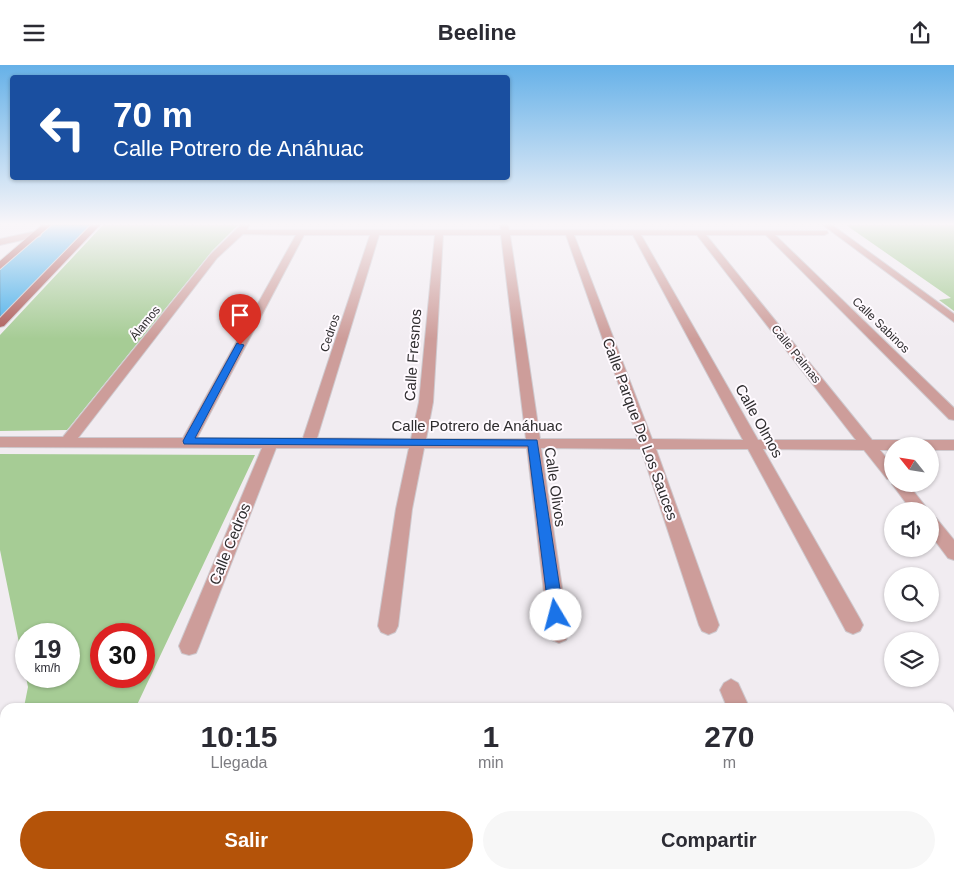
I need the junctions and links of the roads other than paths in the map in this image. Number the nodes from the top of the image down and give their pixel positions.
1 (59, 263) edge
2 (209, 263) edge
3 (285, 263) edge
4 (366, 263) edge
5 (436, 263) edge
6 (509, 263) edge
7 (580, 263) edge
8 (653, 263) edge
9 (724, 263) edge
10 (798, 263) edge
11 (874, 263) edge
12 (954, 319) edge
13 (0, 324) edge
14 (954, 416) edge
15 (0, 441) edge
16 (188, 441) junction
17 (67, 442) junction
18 (271, 442) junction
19 (309, 442) junction
20 (419, 442) junction
21 (533, 443) junction
22 (647, 444) junction
23 (754, 444) junction
24 (869, 445) junction
25 (954, 445) edge
26 (884, 465) edge
27 (939, 534) edge
28 (954, 553) edge
29 (709, 625) dead end
30 (853, 625) dead end
31 (388, 626) dead end
32 (559, 634) dead end
33 (189, 647) dead end

1 - 13 main road
2 - 17 street, Álamos
3 - 16 street
4 - 19 street, Cedros
5 - 20 street, Calle Fresnos
6 - 21 street, Calle Olivos
7 - 22 street, Calle Parque De Los Sauces
8 - 23 street, Calle Olmos
9 - 24 street, Calle Palmas
10 - 14 street, Calle Sabinos
11 - 12 street
15 - 17 street, Calle Potrero de Anáhuac
16 - 17 street, Calle Potrero de Anáhuac
16 - 18 street, Calle Potrero de Anáhuac
18 - 19 street, Calle Potrero de Anáhuac
18 - 33 street, Calle Cedros
19 - 20 street, Calle Potrero de Anáhuac
20 - 21 street, Calle Potrero de Anáhuac
20 - 31 street, Calle Fresnos
21 - 22 street, Calle Potrero de Anáhuac
21 - 32 street, Calle Olivos
22 - 23 street, Calle Potrero de Anáhuac
22 - 29 street, Calle Parque De Los Sauces
23 - 24 street, Calle Potrero de Anáhuac
23 - 30 street, Calle Olmos
24 - 25 street, Calle Potrero de Anáhuac
24 - 26 street, Calle Palmas
27 - 28 street

